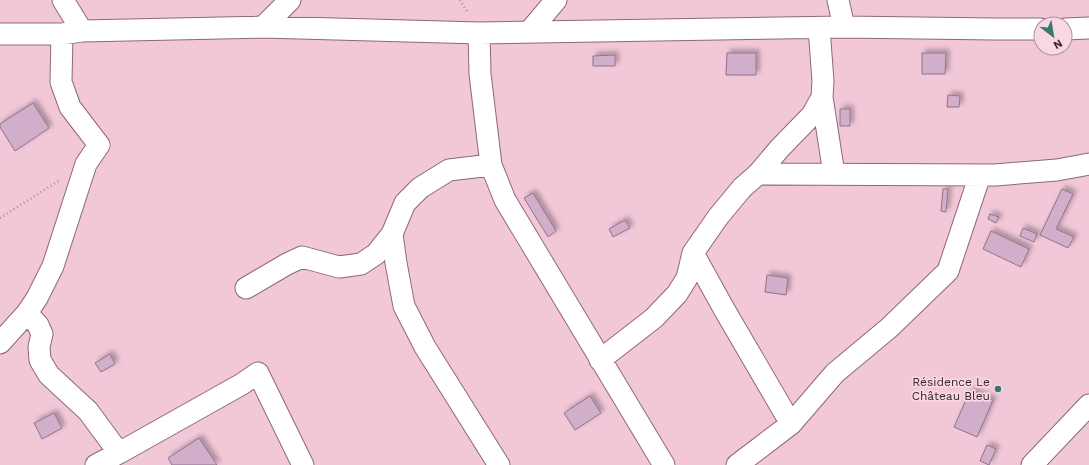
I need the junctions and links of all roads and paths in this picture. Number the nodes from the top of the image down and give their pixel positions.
1 (63, 0) edge
2 (290, 0) edge
3 (556, 0) edge
4 (838, 0) edge
5 (263, 27) junction
6 (844, 27) junction
7 (819, 28) junction
8 (1089, 28) edge
9 (1033, 29) edge
10 (1073, 29) edge
11 (82, 31) junction
12 (529, 32) junction
13 (479, 33) junction
14 (0, 34) edge
15 (62, 34) junction
16 (822, 97) junction
17 (86, 164) junction
18 (1089, 164) edge
19 (491, 165) junction
20 (758, 174) junction
21 (834, 174) junction
22 (980, 175) junction
23 (0, 218) edge
24 (392, 234) junction
25 (693, 253) junction
26 (246, 288) dead end
27 (27, 313) junction
28 (0, 343) edge
29 (600, 360) junction
30 (1089, 405) edge
31 (791, 424) junction
32 (119, 453) junction
33 (96, 465) edge
34 (303, 465) edge
35 (500, 465) edge
36 (664, 465) edge
37 (737, 465) edge
38 (1032, 465) edge

1 - 11 street
2 - 5 street
3 - 12 street
4 - 6 street
5 - 11 street
5 - 13 street
6 - 7 street
6 - 9 street
7 - 12 street
7 - 16 street
8 - 10 street
11 - 15 street
12 - 13 street
13 - 19 street
14 - 15 street
15 - 17 street
16 - 20 street
16 - 21 street
17 - 23 path
17 - 27 street
18 - 22 street
19 - 24 street
19 - 29 street
20 - 21 street
20 - 25 street
21 - 22 street
22 - 31 street
24 - 26 street
24 - 35 street
25 - 29 street
25 - 31 street
27 - 28 street
27 - 32 street
29 - 36 street
30 - 38 street
31 - 37 street
32 - 33 street
32 - 34 street

